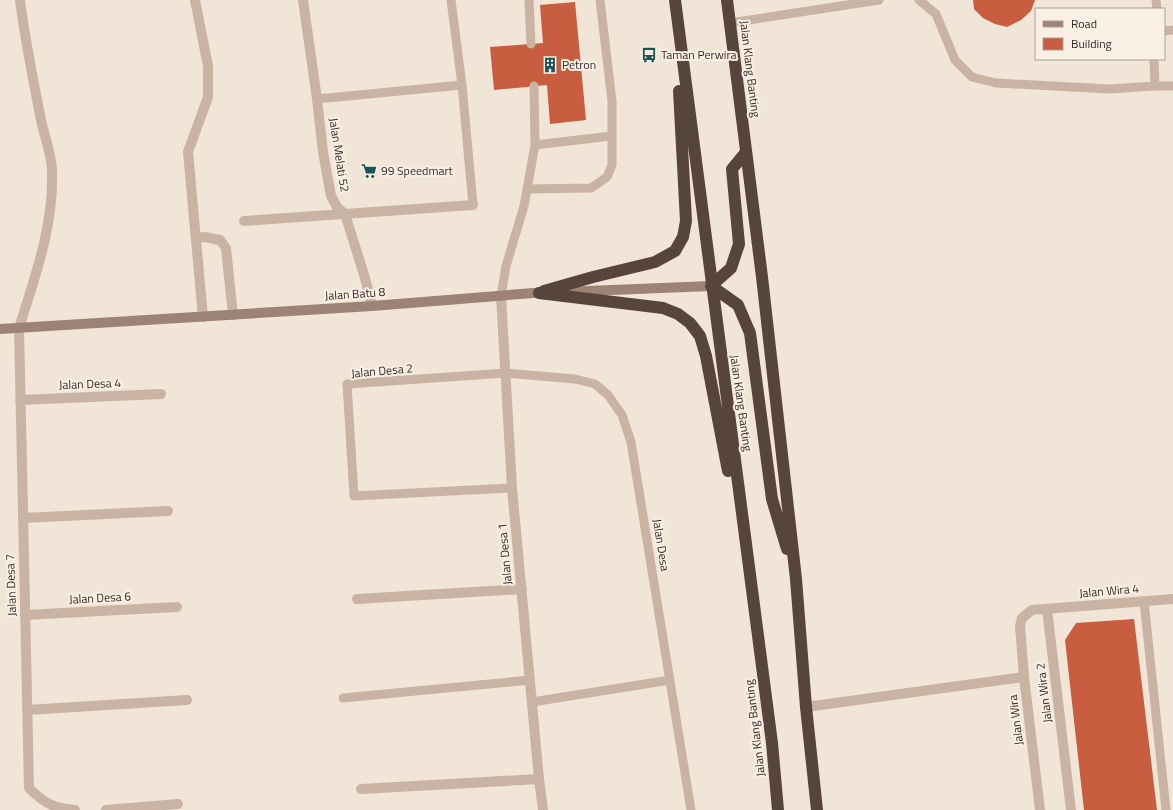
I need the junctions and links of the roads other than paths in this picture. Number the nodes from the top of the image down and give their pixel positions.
1 (20, 0) edge
2 (196, 0) edge
3 (304, 0) edge
4 (451, 0) edge
5 (529, 0) edge
6 (600, 0) edge
7 (675, 0) edge
8 (727, 0) edge
9 (879, 0) edge
10 (919, 0) edge
11 (730, 23) junction
12 (531, 44) dead end
13 (1154, 60) edge
14 (462, 85) junction
15 (534, 86) dead end
16 (1155, 86) junction
17 (1173, 86) edge
18 (317, 100) junction
19 (611, 136) junction
20 (535, 145) junction
21 (746, 152) junction
22 (527, 189) junction
23 (473, 205) joint
24 (345, 214) junction
25 (244, 221) dead end
26 (197, 238) junction
27 (712, 286) junction
28 (539, 293) junction
29 (501, 296) junction
30 (372, 306) junction
31 (233, 315) junction
32 (203, 317) junction
33 (19, 328) junction
34 (0, 329) edge
35 (506, 373) junction
36 (161, 394) dead end
37 (20, 400) junction
38 (512, 488) junction
39 (168, 511) dead end
40 (23, 518) junction
41 (796, 579) junction
42 (522, 590) junction
43 (357, 599) dead end
44 (1173, 599) edge
45 (1144, 601) junction
46 (753, 602) junction
47 (176, 607) dead end
48 (1047, 609) junction
49 (25, 615) junction
50 (1024, 677) junction
51 (530, 680) junction
52 (670, 680) junction
53 (343, 698) dead end
54 (187, 700) dead end
55 (532, 702) junction
56 (806, 707) junction
57 (27, 710) junction
58 (539, 779) junction
59 (361, 789) dead end
60 (178, 804) dead end
61 (75, 810) edge
62 (106, 810) edge
63 (543, 810) edge
64 (691, 810) edge
65 (778, 810) edge
66 (817, 810) edge
67 (1040, 810) edge
68 (1071, 810) edge
69 (1166, 810) edge

1 - 33 street, Jalan Desa 7
2 - 26 street
3 - 18 street, Jalan Melati 52
4 - 14 lane
5 - 12 lane
6 - 19 lane
7 - 27 highway, Jalan Klang Banting
7 - 28 highway
8 - 11 highway, Jalan Klang Banting
9 - 11 lane
10 - 16 lane
11 - 21 highway, Jalan Klang Banting
13 - 16 lane
14 - 18 lane
14 - 23 lane
15 - 20 lane
16 - 17 lane
18 - 24 street, Jalan Melati 52
19 - 20 lane
19 - 22 lane
20 - 22 lane
21 - 27 highway
21 - 41 highway, Jalan Klang Banting
22 - 29 lane
23 - 24 street
24 - 25 street
24 - 30 street, Jalan Melati 52
26 - 31 street
26 - 32 street
27 - 28 street, Jalan Batu 8
27 - 41 highway
27 - 46 highway, Jalan Klang Banting
28 - 29 street, Jalan Batu 8
28 - 46 highway
29 - 30 street, Jalan Batu 8
29 - 35 street, Jalan Desa 1
30 - 31 street, Jalan Batu 8
31 - 32 street, Jalan Batu 8
32 - 33 street, Jalan Batu 8
33 - 34 street, Jalan Batu 8
33 - 37 street, Jalan Desa 7
35 - 38 street, Jalan Desa 1
35 - 38 lane, Jalan Desa 2
35 - 52 lane, Jalan Desa
36 - 37 street, Jalan Desa 4
37 - 40 street, Jalan Desa 7
38 - 42 street, Jalan Desa 1
39 - 40 street
40 - 49 street, Jalan Desa 7
41 - 56 highway, Jalan Klang Banting
42 - 43 street
42 - 51 street, Jalan Desa 1
44 - 45 street, Jalan Wira 4
45 - 48 street, Jalan Wira 4
45 - 69 lane
46 - 65 highway, Jalan Klang Banting
47 - 49 street, Jalan Desa 6
48 - 50 street, Jalan Wira
48 - 68 street, Jalan Wira 2
49 - 57 street, Jalan Desa 7
50 - 56 street
50 - 67 street, Jalan Wira
51 - 53 lane
51 - 55 street, Jalan Desa 1
52 - 55 lane
52 - 64 lane, Jalan Desa
54 - 57 street
55 - 58 street, Jalan Desa 1
56 - 66 highway, Jalan Klang Banting
57 - 61 street, Jalan Desa 7
58 - 59 street
58 - 63 street, Jalan Desa 1
60 - 62 street

